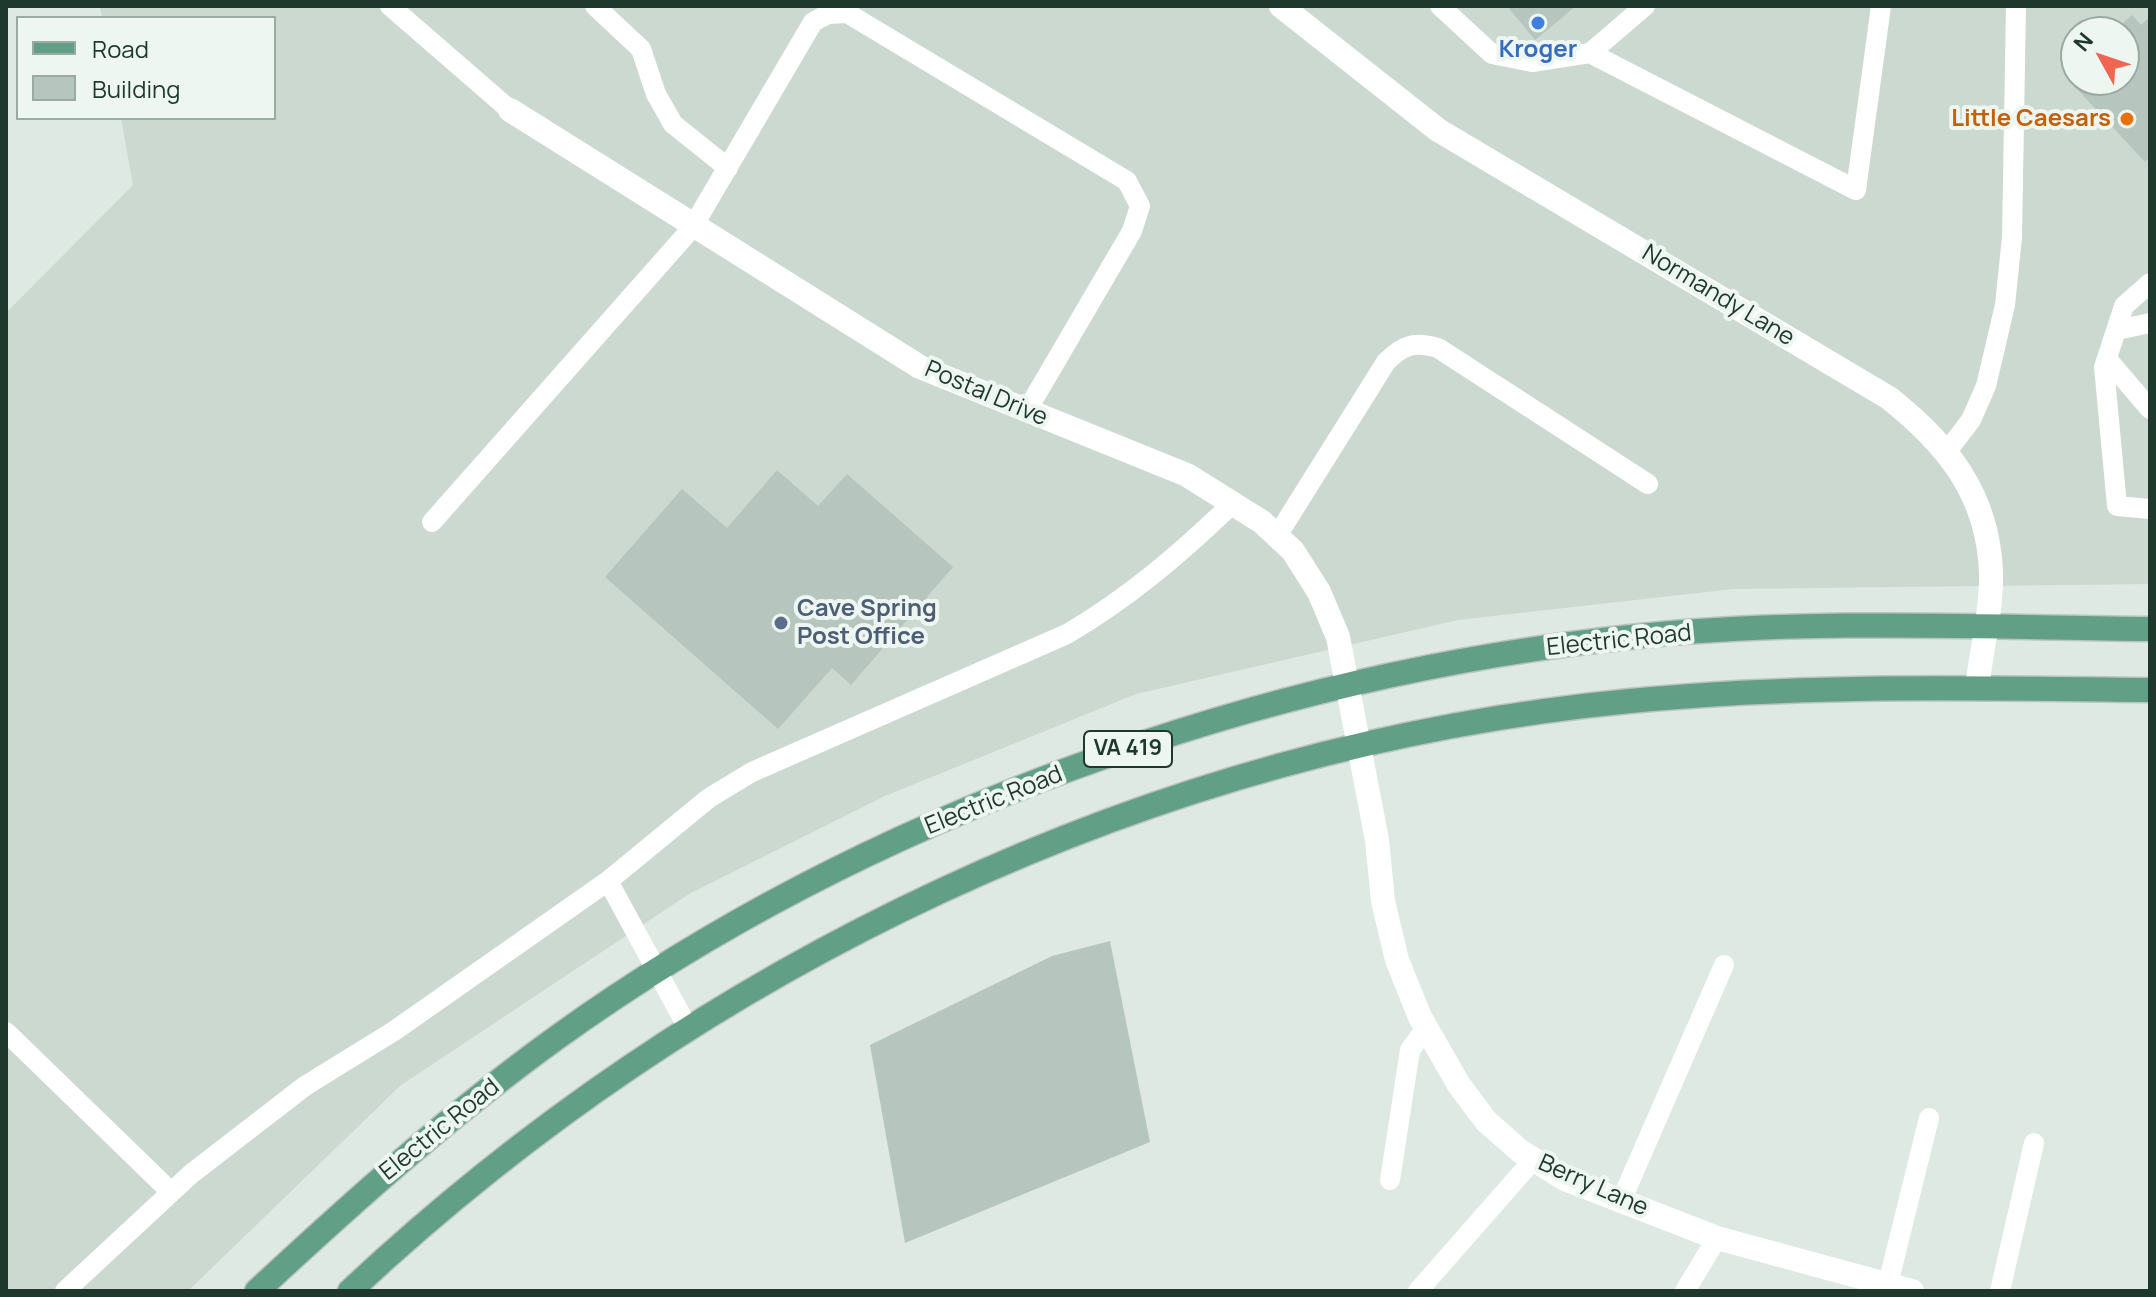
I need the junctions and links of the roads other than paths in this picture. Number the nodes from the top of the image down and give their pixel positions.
1 (390, 6) edge
2 (595, 6) edge
3 (1281, 6) edge
4 (1440, 6) edge
5 (1645, 6) edge
6 (1881, 6) edge
7 (2016, 6) edge
8 (1590, 53) junction
9 (510, 110) joint
10 (728, 168) junction
11 (692, 228) junction
12 (2150, 283) edge
13 (2150, 323) edge
14 (2117, 330) junction
15 (2107, 359) junction
16 (2150, 409) edge
17 (1026, 412) junction
18 (1948, 450) junction
19 (1648, 484) dead end
20 (1234, 502) junction
21 (2150, 509) edge
22 (432, 522) dead end
23 (1277, 536) junction
24 (1984, 627) junction
25 (2150, 629) edge
26 (1349, 684) junction
27 (1977, 688) junction
28 (2150, 690) edge
29 (1360, 745) junction
30 (608, 881) junction
31 (1724, 965) dead end
32 (657, 972) junction
33 (688, 1028) junction
34 (1426, 1028) junction
35 (6, 1032) edge
36 (1929, 1118) dead end
37 (2034, 1143) dead end
38 (1533, 1160) junction
39 (1390, 1180) dead end
40 (171, 1192) junction
41 (1621, 1201) junction
42 (1717, 1238) junction
43 (1902, 1289) edge
44 (65, 1291) edge
45 (257, 1291) edge
46 (350, 1291) edge
47 (1418, 1291) edge
48 (1685, 1291) edge
49 (2000, 1291) edge

1 - 9 lane
2 - 10 lane
3 - 18 street, Normandy Lane
4 - 8 lane
5 - 8 lane
6 - 8 lane
7 - 18 lane
9 - 11 street, Postal Drive
10 - 11 lane
10 - 17 lane
11 - 17 street, Postal Drive
11 - 22 lane
12 - 14 lane
13 - 14 lane
14 - 15 lane
15 - 16 lane
15 - 21 lane
17 - 20 street, Postal Drive
18 - 24 street, Normandy Lane
19 - 23 lane
20 - 23 street, Postal Drive
20 - 30 lane
23 - 26 street, Postal Drive
24 - 25 main road, Electric Road / VA 419
24 - 26 main road, Electric Road / VA 419
24 - 27 street, Normandy Lane
26 - 29 street, Postal Drive
26 - 32 main road, Electric Road / VA 419
27 - 28 main road, VA 419
27 - 29 main road, VA 419
29 - 33 main road, VA 419
29 - 34 street, Berry Lane
30 - 32 lane
30 - 40 lane
31 - 41 lane
32 - 33 lane
32 - 45 main road, Electric Road / VA 419
33 - 46 main road, VA 419
34 - 38 street, Berry Lane
34 - 39 lane
35 - 40 lane
36 - 43 lane
37 - 49 lane
38 - 41 street, Berry Lane
38 - 47 lane
40 - 44 lane
41 - 42 street, Berry Lane
42 - 43 street, Berry Lane
42 - 48 lane

